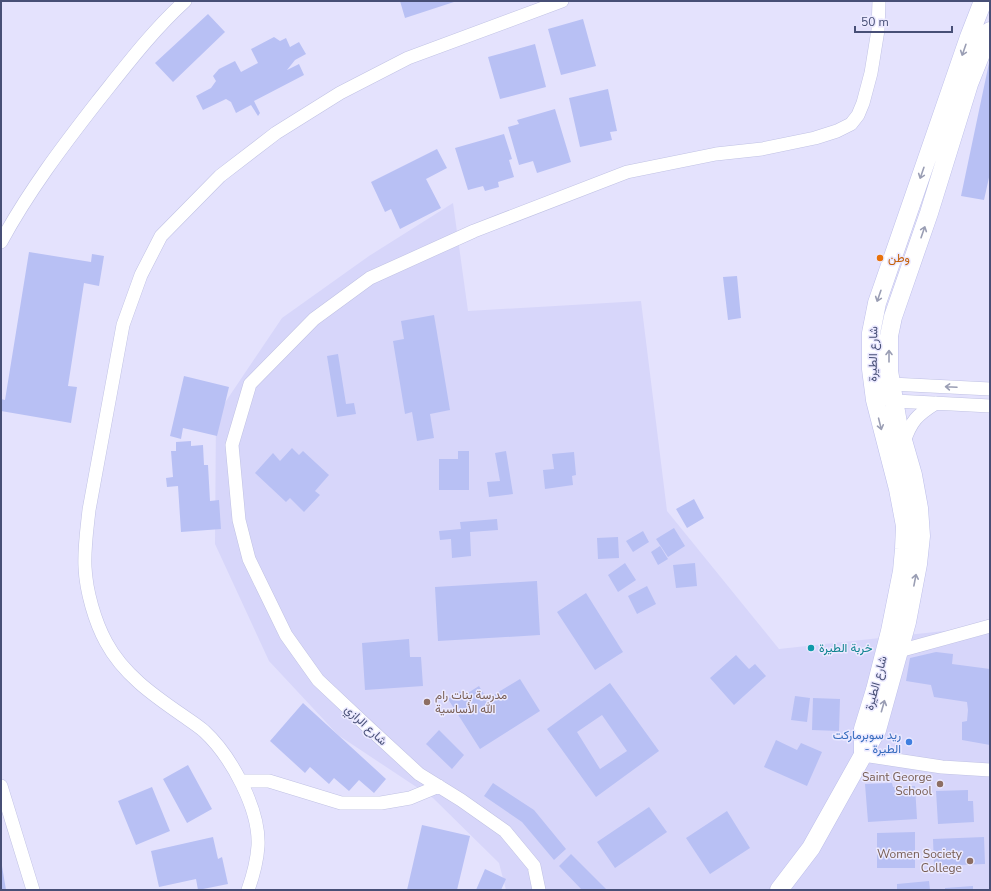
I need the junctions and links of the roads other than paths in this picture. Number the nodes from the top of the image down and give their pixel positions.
1 (185, 1) edge
2 (562, 1) edge
3 (879, 1) edge
4 (888, 1) edge
5 (983, 1) edge
6 (878, 30) junction
7 (990, 31) edge
8 (1, 242) edge
9 (990, 389) edge
10 (893, 393) junction
11 (874, 396) junction
12 (936, 404) junction
13 (990, 406) edge
14 (904, 442) junction
15 (990, 626) edge
16 (899, 652) junction
17 (863, 755) junction
18 (990, 770) edge
19 (241, 781) junction
20 (1, 786) edge
21 (439, 786) junction
22 (33, 890) edge
23 (248, 890) edge
24 (538, 890) edge
25 (779, 890) edge

1 - 8 street
2 - 19 street
3 - 6 street
4 - 6 street
5 -> 11 main road, شارع الطيرة
6 - 21 street, شارع الرازي
10 -> 7 main road, شارع الطيرة
9 -> 10 street
10 - 11 street
10 - 12 street
10 - 14 main road, شارع الطيرة
11 -> 17 main road, شارع الطيرة
12 - 13 street
12 - 14 street
16 -> 14 main road, شارع الطيرة
15 - 16 street
17 -> 16 main road, شارع الطيرة
17 - 18 street
17 - 25 main road
19 - 21 street
19 - 23 street
20 - 22 street
21 - 24 street, شارع الرازي

